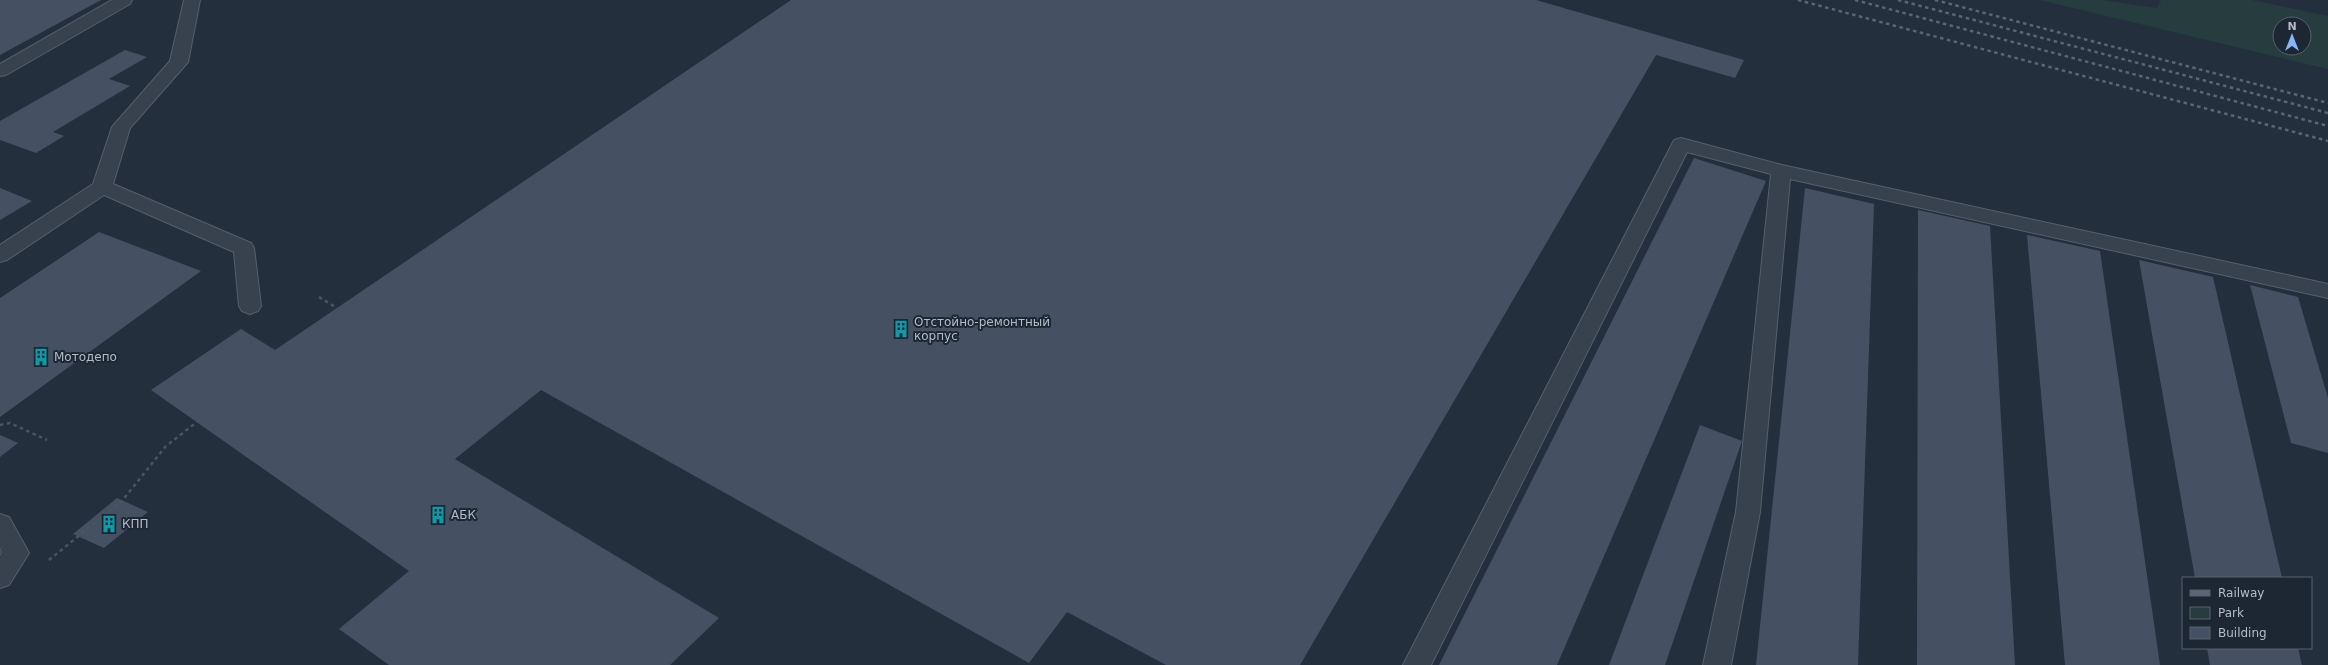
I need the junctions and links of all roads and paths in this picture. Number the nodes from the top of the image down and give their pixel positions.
1 (124, 0) edge
2 (192, 0) edge
3 (0, 71) edge
4 (1781, 171) junction
5 (102, 187) junction
6 (0, 255) edge
7 (2328, 291) edge
8 (319, 297) dead end
9 (250, 306) dead end
10 (338, 308) dead end
11 (197, 422) dead end
12 (0, 425) edge
13 (47, 440) dead end
14 (0, 524) edge
15 (42, 566) dead end
16 (0, 577) edge
17 (1417, 665) edge
18 (1717, 665) edge

1 - 3 lane
2 - 5 lane
4 - 7 lane
4 - 17 lane
4 - 18 lane
5 - 6 lane
5 - 9 lane
8 - 10 path
11 - 15 path
12 - 13 path
14 - 16 lane

